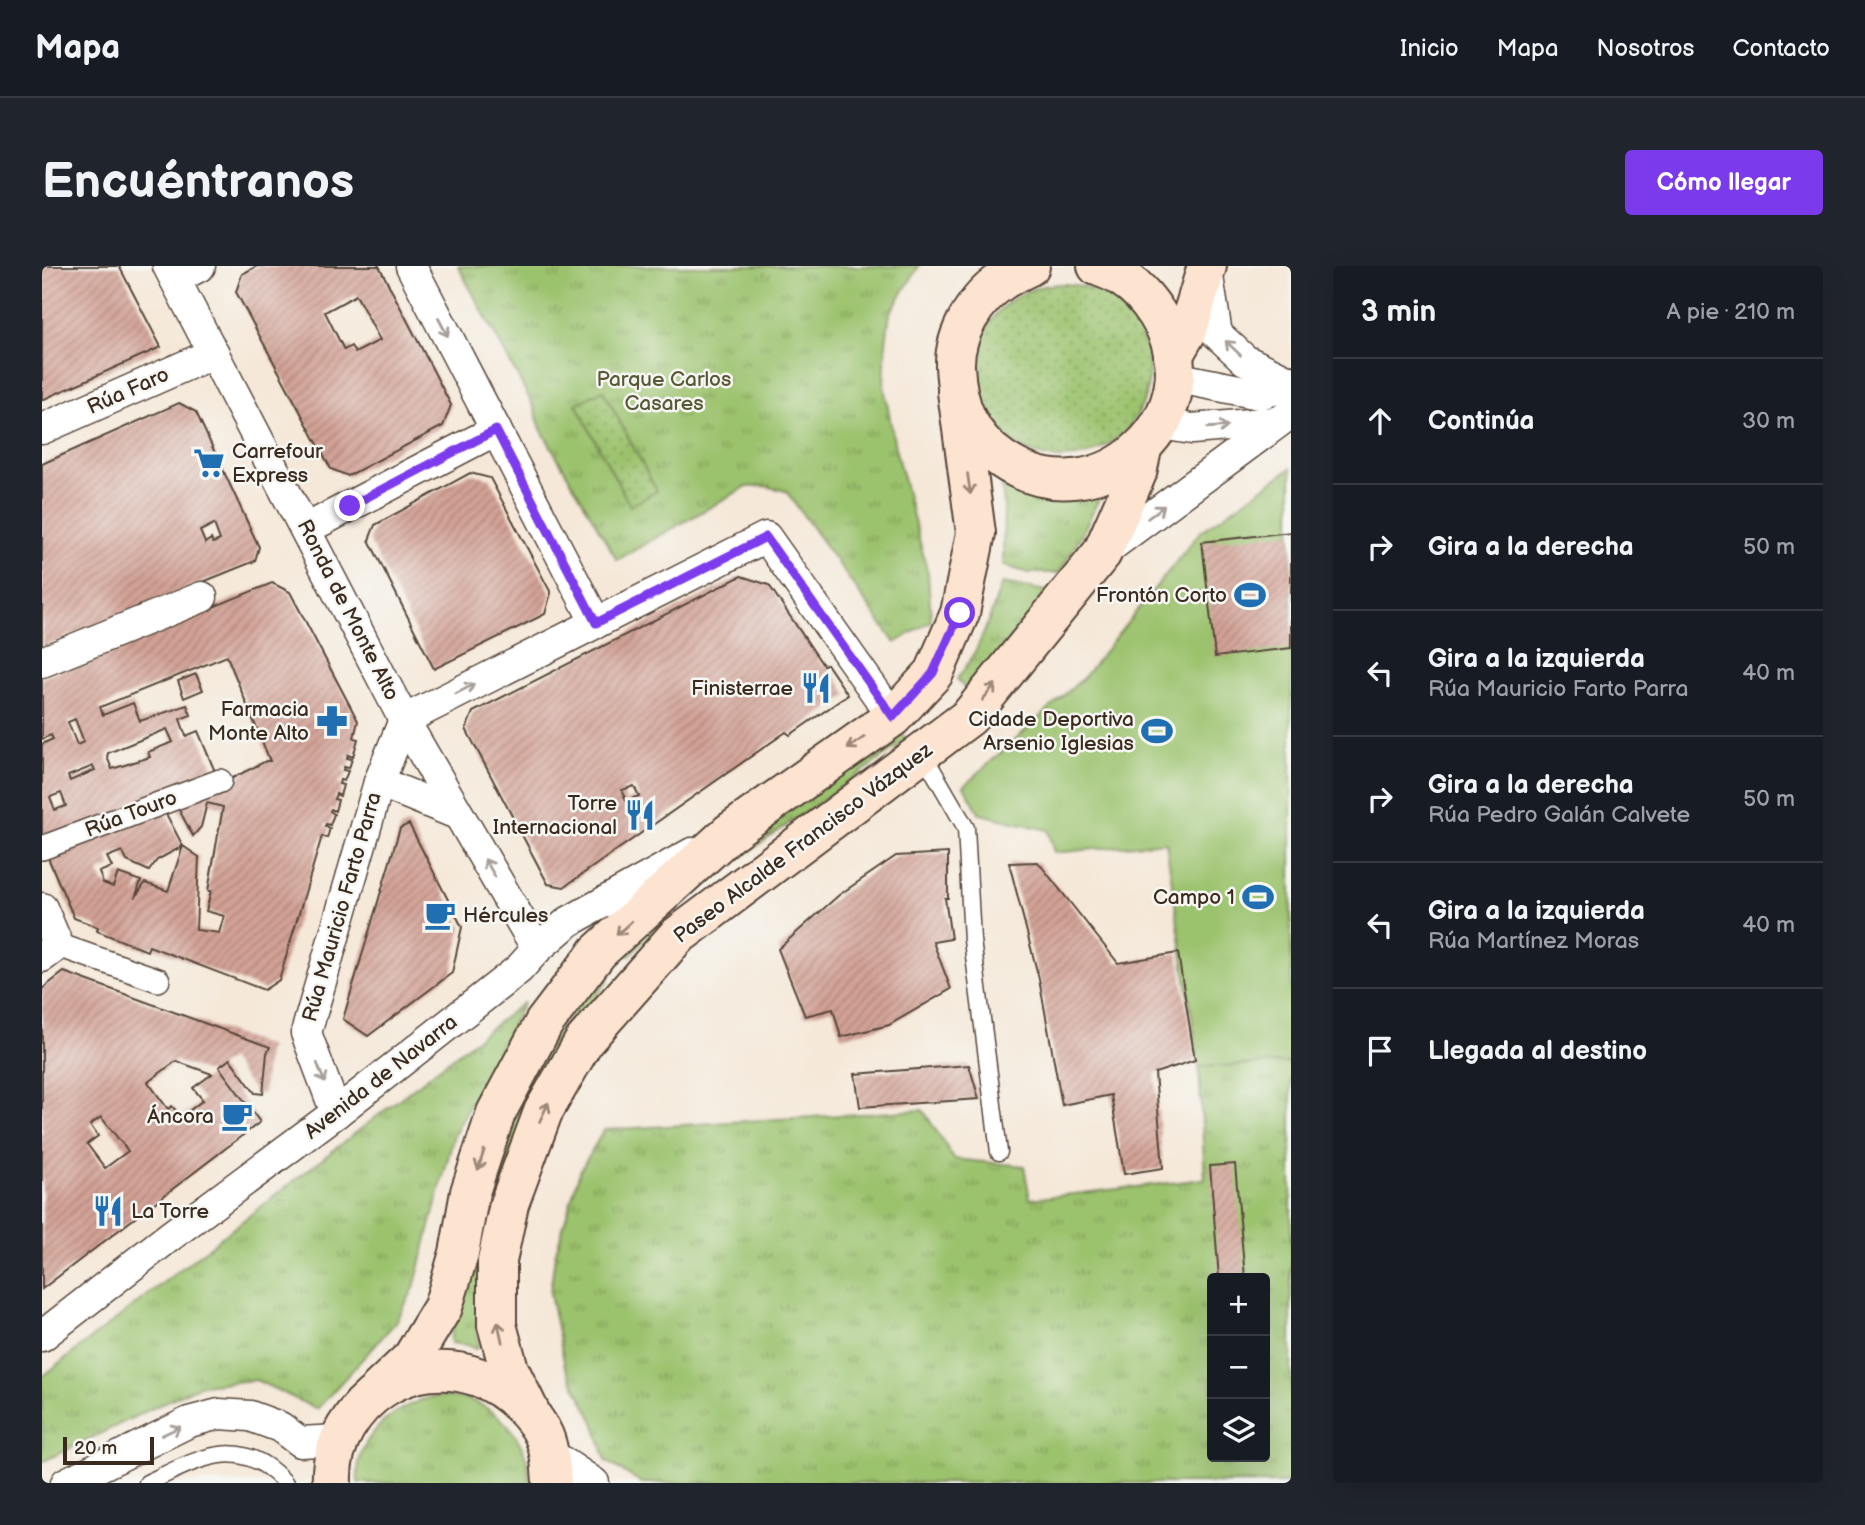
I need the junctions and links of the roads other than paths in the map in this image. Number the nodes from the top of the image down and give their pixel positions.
1 (411, 266) edge
2 (996, 266) edge
3 (1030, 266) edge
4 (1097, 266) edge
5 (1207, 267) edge
6 (181, 270) edge
7 (978, 303) junction
8 (214, 353) junction
9 (1173, 366) junction
10 (1291, 384) edge
11 (957, 392) junction
12 (1283, 417) edge
13 (42, 429) edge
14 (496, 430) junction
15 (1151, 436) junction
16 (306, 529) junction
17 (1102, 553) junction
18 (202, 597) dead end
19 (596, 623) junction
20 (42, 662) edge
21 (893, 717) junction
22 (404, 720) junction
23 (922, 752) junction
24 (220, 781) dead end
25 (379, 782) junction
26 (459, 815) junction
27 (729, 833) junction
28 (42, 848) edge
29 (42, 908) edge
30 (537, 949) junction
31 (50, 951) edge
32 (158, 980) dead end
33 (337, 1113) junction
34 (999, 1152) dead end
35 (42, 1336) edge
36 (379, 1389) junction
37 (533, 1418) junction
38 (338, 1440) junction
39 (551, 1468) edge
40 (82, 1479) edge
41 (146, 1483) edge
42 (285, 1483) edge
43 (332, 1483) edge
44 (594, 1483) edge

1 -> 14 street
2 - 7 main road
3 - 7 main road
4 - 9 main road
5 - 9 main road
10 -> 5 street
6 - 8 street, Ronda de Monte Alto
7 - 11 main road
8 - 13 street, Rúa Faro
8 - 16 street, Ronda de Monte Alto
9 - 10 street
9 - 15 main road, Paseo Alcalde Francisco Vázquez
11 - 15 main road
11 -> 21 main road, Paseo Alcalde Francisco Vázquez
15 -> 12 street
17 -> 12 street
14 - 16 street
14 - 19 street
15 - 17 main road, Paseo Alcalde Francisco Vázquez
16 - 22 street, Ronda de Monte Alto
23 -> 17 main road, Paseo Alcalde Francisco Vázquez
18 - 20 street
19 - 21 street
22 -> 19 street
21 -> 27 main road, Paseo Alcalde Francisco Vázquez
22 - 25 street, Rúa Mauricio Farto Parra
22 - 26 street, Ronda de Monte Alto
23 - 34 lane
37 -> 23 main road, Paseo Alcalde Francisco Vázquez
24 - 28 street, Rúa Touro
25 - 26 street, Rúa Mauricio Farto Parra
25 -> 33 street, Rúa Mauricio Farto Parra
30 -> 26 street, Ronda de Monte Alto
27 - 30 street, Avenida de Navarra
27 -> 36 main road, Paseo Alcalde Francisco Vázquez
29 - 31 street
30 - 33 street, Avenida de Navarra
31 - 32 street
33 - 35 street, Avenida de Navarra
36 - 37 main road
36 - 38 main road, Paseo Alcalde Francisco Vázquez
37 - 39 main road, Paseo Alcalde Francisco Vázquez
40 -> 38 street
38 - 43 main road, Paseo Alcalde Francisco Vázquez
39 - 44 street
41 - 42 lane

